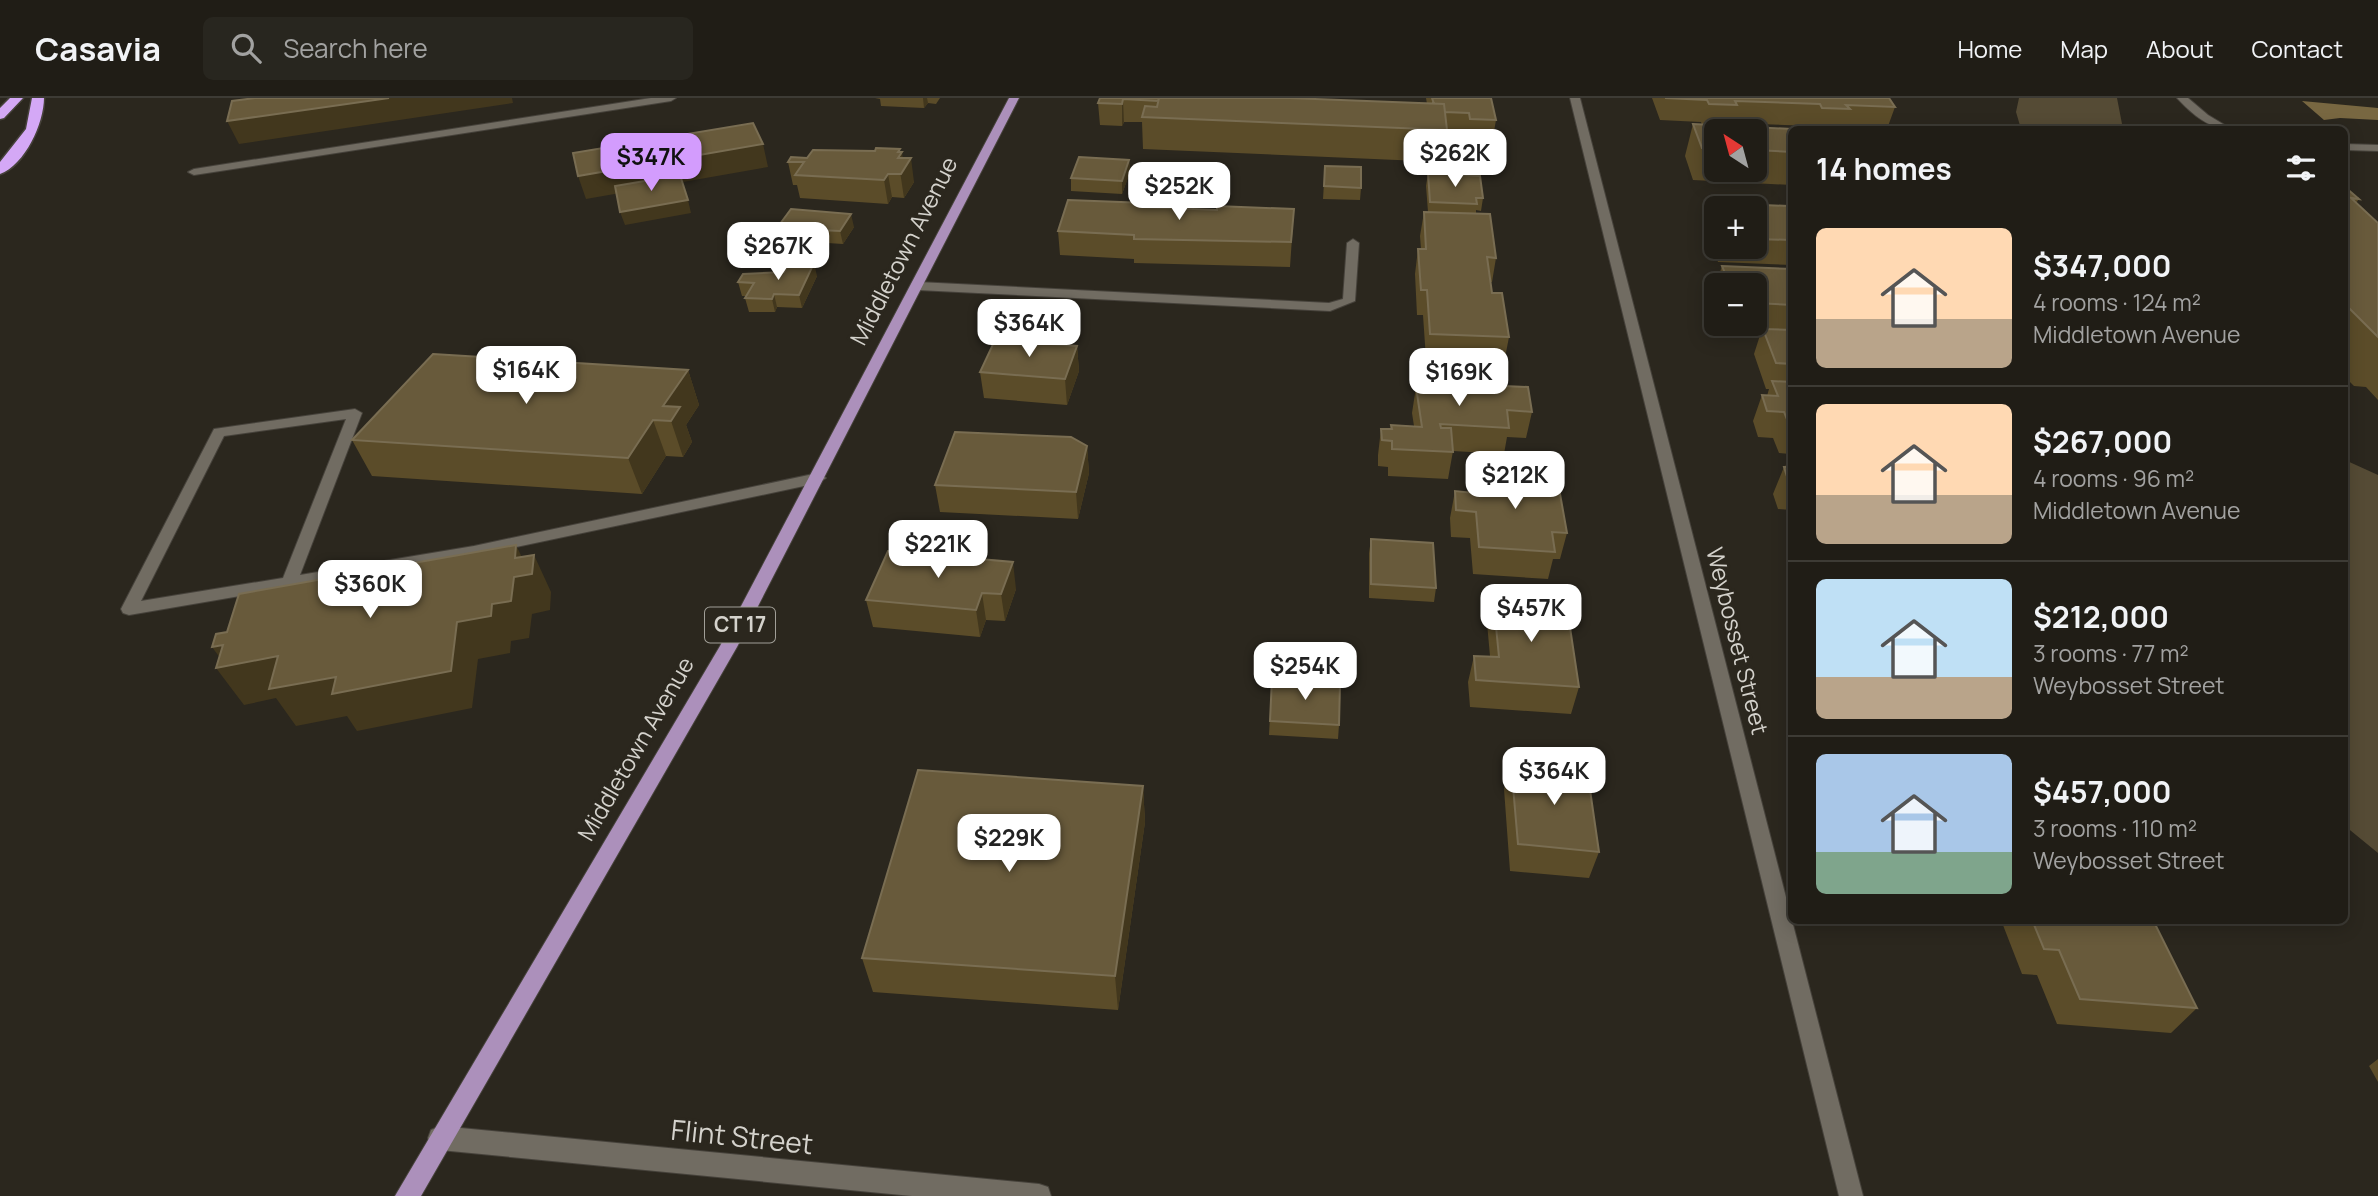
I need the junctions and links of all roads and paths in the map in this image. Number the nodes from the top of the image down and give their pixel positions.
1 (17, 98) edge
2 (38, 98) edge
3 (671, 98) edge
4 (1014, 98) edge
5 (1575, 98) edge
6 (2182, 98) edge
7 (0, 115) edge
8 (2221, 126) edge
9 (2348, 147) edge
10 (2378, 148) edge
11 (0, 170) edge
12 (194, 172) dead end
13 (1353, 243) dead end
14 (918, 286) junction
15 (818, 478) junction
16 (290, 580) junction
17 (440, 1138) junction
18 (407, 1196) edge
19 (1039, 1196) edge
20 (1851, 1196) edge

1 - 7 highway
2 - 11 highway
3 - 12 street
4 - 14 main road, Middletown Avenue / CT 17
5 - 20 street, Weybosset Street
6 - 8 street
9 - 10 street
13 - 14 street
14 - 15 main road, Middletown Avenue / CT 17
15 - 16 street
15 - 17 main road, Middletown Avenue / CT 17
16 - 16 street
17 - 18 main road, Middletown Avenue / CT 17
17 - 19 street, Flint Street

